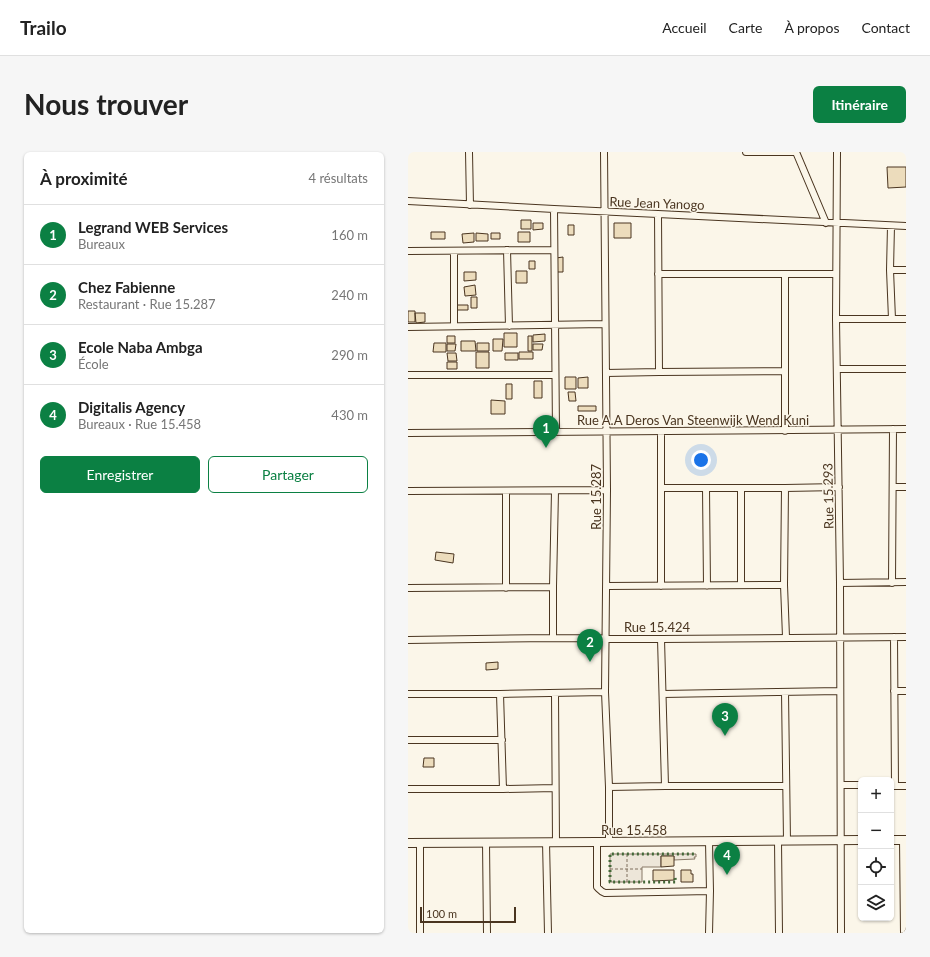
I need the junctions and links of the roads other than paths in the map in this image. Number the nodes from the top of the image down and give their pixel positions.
1 (469, 152) edge
2 (604, 152) edge
3 (746, 152) edge
4 (796, 152) edge
5 (837, 152) edge
6 (408, 201) edge
7 (470, 205) junction
8 (554, 210) junction
9 (604, 212) junction
10 (658, 214) junction
11 (826, 222) junction
12 (836, 223) junction
13 (891, 226) junction
14 (906, 226) edge
15 (507, 250) junction
16 (554, 250) junction
17 (408, 251) edge
18 (454, 251) junction
19 (890, 270) junction
20 (906, 270) edge
21 (658, 274) junction
22 (785, 274) junction
23 (836, 274) junction
24 (836, 319) junction
25 (892, 319) junction
26 (906, 319) edge
27 (605, 324) junction
28 (555, 325) junction
29 (454, 326) junction
30 (509, 326) junction
31 (408, 327) edge
32 (837, 369) junction
33 (906, 369) edge
34 (785, 371) junction
35 (658, 372) junction
36 (606, 373) junction
37 (408, 375) edge
38 (555, 376) junction
39 (906, 429) edge
40 (838, 430) junction
41 (893, 430) junction
42 (661, 431) junction
43 (785, 431) junction
44 (556, 432) junction
45 (606, 432) junction
46 (408, 433) edge
47 (839, 487) junction
48 (893, 487) junction
49 (906, 487) edge
50 (661, 488) junction
51 (706, 488) junction
52 (741, 488) junction
53 (785, 488) junction
54 (555, 490) junction
55 (607, 490) junction
56 (408, 491) edge
57 (506, 491) junction
58 (906, 582) edge
59 (840, 583) junction
60 (892, 583) junction
61 (741, 585) junction
62 (607, 586) junction
63 (661, 586) junction
64 (707, 586) junction
65 (784, 586) junction
66 (552, 587) junction
67 (408, 588) edge
68 (506, 588) junction
69 (786, 637) junction
70 (839, 637) junction
71 (894, 637) junction
72 (906, 637) edge
73 (553, 638) junction
74 (606, 638) junction
75 (661, 639) junction
76 (408, 640) edge
77 (840, 691) junction
78 (894, 691) junction
79 (605, 692) junction
80 (785, 692) junction
81 (906, 692) edge
82 (408, 694) edge
83 (500, 694) junction
84 (555, 694) junction
85 (663, 694) junction
86 (408, 740) edge
87 (502, 740) junction
88 (893, 777) edge
89 (841, 785) junction
90 (858, 785) edge
91 (665, 786) junction
92 (786, 786) junction
93 (894, 786) edge
94 (906, 786) edge
95 (609, 787) junction
96 (555, 788) junction
97 (408, 789) edge
98 (503, 789) junction
99 (841, 840) junction
100 (858, 840) edge
101 (894, 840) edge
102 (905, 840) edge
103 (783, 841) junction
104 (408, 842) edge
105 (420, 842) junction
106 (486, 842) junction
107 (546, 842) junction
108 (556, 842) junction
109 (597, 842) junction
110 (609, 842) junction
111 (709, 842) junction
112 (710, 891) junction
113 (420, 933) edge
114 (487, 933) edge
115 (548, 933) edge
116 (710, 933) edge
117 (779, 933) edge
118 (841, 933) edge
119 (904, 933) edge

1 - 7 street
2 - 9 street, Rue 15.287
3 - 4 street
4 - 11 street
5 - 12 street, Rue 15.293
6 - 7 street, Rue Jean Yanogo
7 - 8 street, Rue Jean Yanogo
8 - 9 street, Rue Jean Yanogo
8 - 16 street
9 - 10 street, Rue Jean Yanogo
9 - 27 street, Rue 15.287
10 - 11 street, Rue Jean Yanogo
10 - 21 street
11 - 12 street, Rue Jean Yanogo
12 - 13 street, Rue Jean Yanogo
12 - 23 street, Rue 15.293
13 - 14 street, Rue Jean Yanogo
13 - 19 street
15 - 16 street
15 - 18 street
15 - 30 street
16 - 28 street
17 - 18 street
18 - 29 street
19 - 20 street
19 - 25 street
21 - 22 street
21 - 35 street
22 - 23 street
22 - 34 street
23 - 24 street, Rue 15.293
24 - 25 street
24 - 32 street, Rue 15.293
25 - 26 street
27 - 28 street
27 - 36 street, Rue 15.287
28 - 30 street
28 - 38 street
29 - 30 street
29 - 31 street
32 - 33 street
32 - 40 street, Rue 15.293
34 - 35 street
34 - 43 street
35 - 36 street
36 - 45 street, Rue 15.287
37 - 38 street
38 - 44 street
39 - 41 street, Rue A.A Deros Van Steenwijk Wend Kuni
40 - 41 street, Rue A.A Deros Van Steenwijk Wend Kuni
40 - 43 street, Rue A.A Deros Van Steenwijk Wend Kuni
40 - 47 street, Rue 15.293
41 - 48 street
42 - 43 street, Rue A.A Deros Van Steenwijk Wend Kuni
42 - 45 street, Rue A.A Deros Van Steenwijk Wend Kuni
42 - 50 street
44 - 45 street, Rue A.A Deros Van Steenwijk Wend Kuni
44 - 46 street, Rue A.A Deros Van Steenwijk Wend Kuni
45 - 55 street, Rue 15.287
47 - 53 street
47 - 59 street, Rue 15.293
48 - 49 street
48 - 60 street
50 - 51 street
50 - 63 street
51 - 52 street
51 - 64 street
52 - 53 street
52 - 61 street
53 - 65 street
54 - 55 street
54 - 57 street
54 - 66 street
55 - 62 street, Rue 15.287
56 - 57 street
57 - 68 street
58 - 60 street
59 - 60 street
59 - 70 street, Rue 15.293
61 - 64 street
61 - 65 street
62 - 63 street
62 - 74 street, Rue 15.287
63 - 64 street
65 - 69 street
66 - 68 street
66 - 73 street
67 - 68 street
69 - 70 street, Rue 15.424
69 - 75 street, Rue 15.424
70 - 71 street, Rue 15.424
70 - 77 street, Rue 15.293
71 - 72 street, Rue 15.424
71 - 78 street
73 - 74 street, Rue 15.424
73 - 76 street, Rue 15.424
74 - 75 street, Rue 15.424
74 - 79 street, Rue 15.287
75 - 85 street
77 - 80 street
77 - 89 street, Rue 15.293
78 - 81 street
78 - 88 street
79 - 84 street
79 - 95 street, Rue 15.287
80 - 85 street
80 - 92 street
82 - 83 street
83 - 84 street
83 - 87 street
84 - 96 street
85 - 91 street
86 - 87 street
87 - 98 street
89 - 90 street
89 - 99 street, Rue 15.293
91 - 92 street
91 - 95 street
92 - 103 street
93 - 94 street
95 - 110 street, Rue 15.287
96 - 98 street
96 - 108 street
97 - 98 street
99 - 100 main road, Rue 15.458
99 - 103 main road, Rue 15.458
99 - 118 street, Rue 15.293
101 - 102 main road
102 - 119 street
103 - 111 main road, Rue 15.458
103 - 117 street
104 - 105 main road, Rue 15.458
105 - 106 main road, Rue 15.458
105 - 113 street
106 - 107 main road, Rue 15.458
106 - 114 street
107 - 108 main road, Rue 15.458
107 - 115 street
108 - 109 main road, Rue 15.458
109 - 110 main road, Rue 15.458
109 - 112 street
110 - 111 main road, Rue 15.458
111 - 112 street
112 - 116 street

